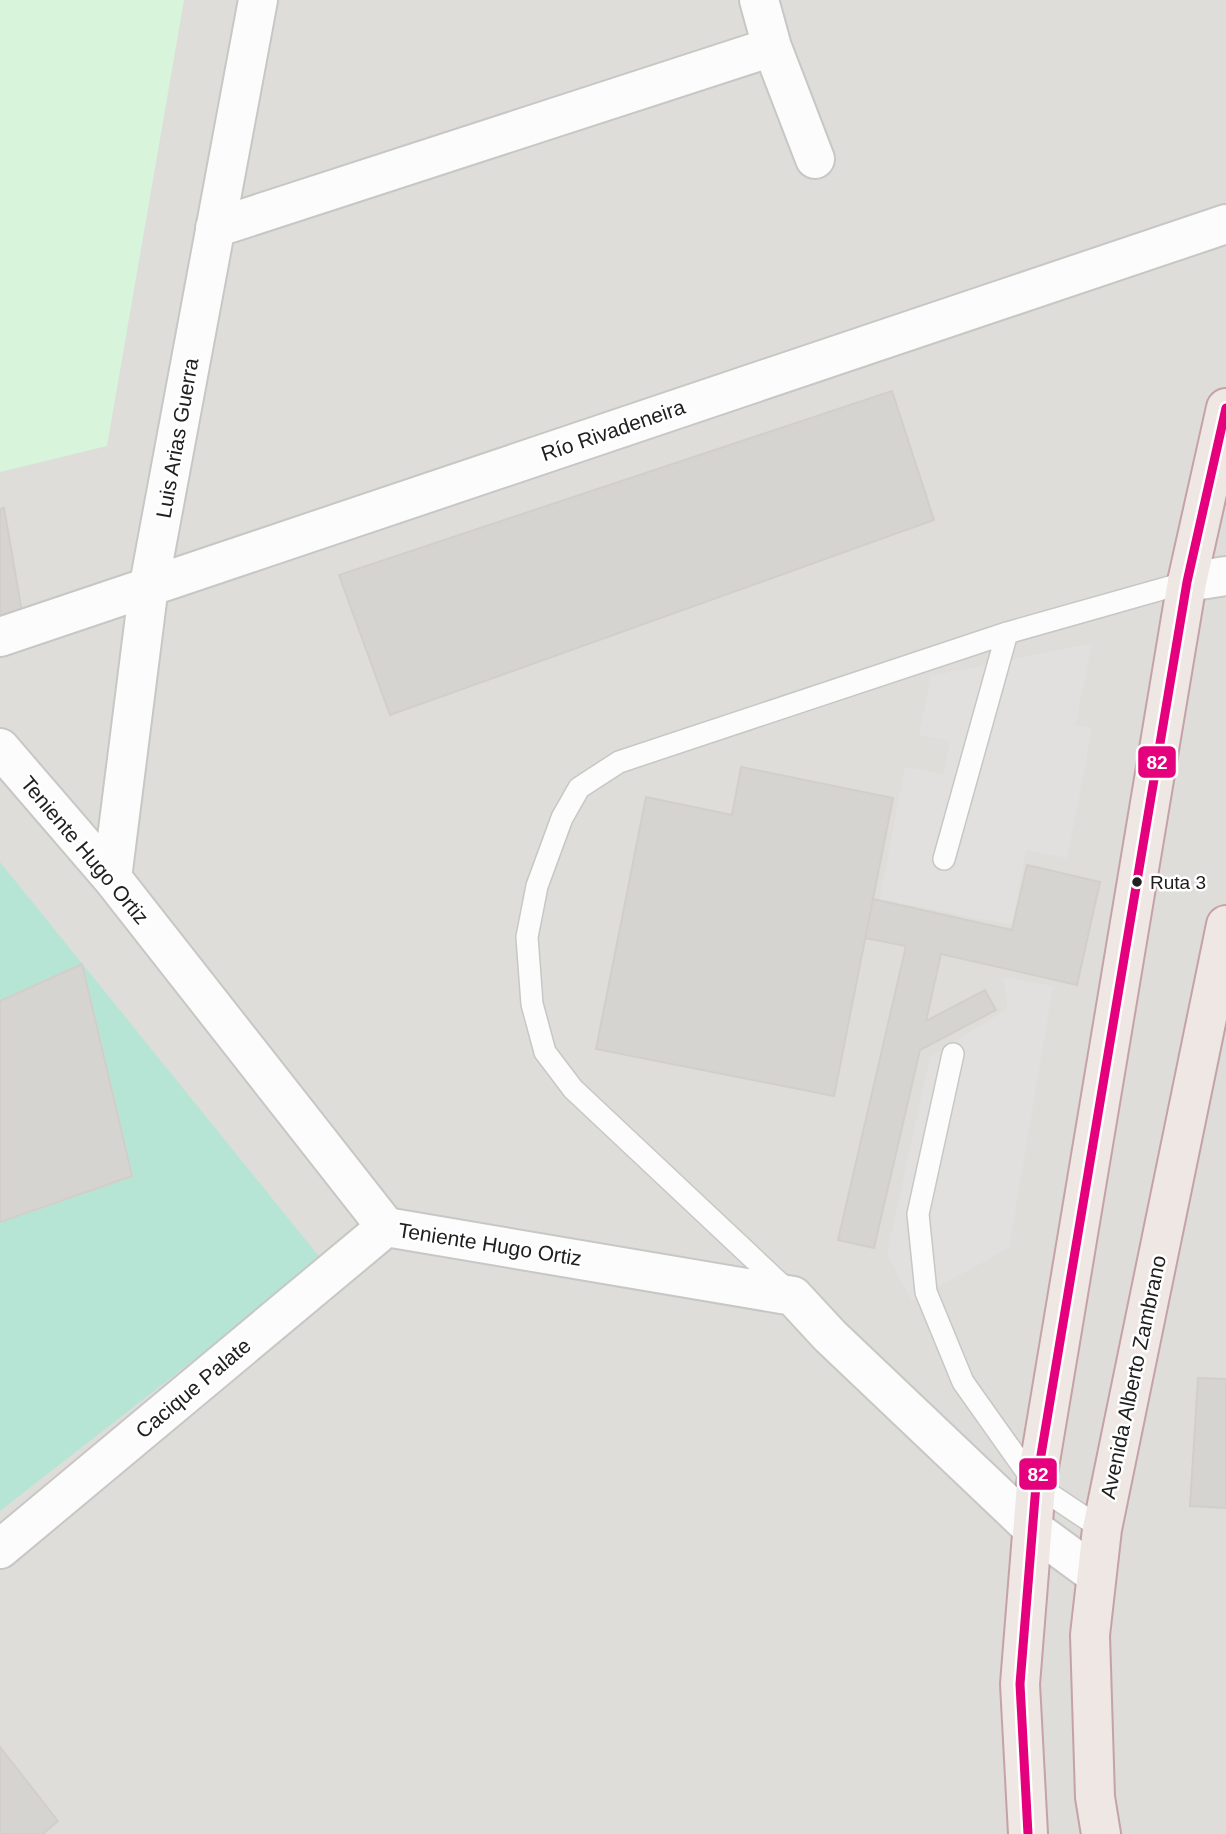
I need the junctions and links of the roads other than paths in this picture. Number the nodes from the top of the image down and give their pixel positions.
1 (258, 0) edge
2 (759, 0) edge
3 (772, 47) junction
4 (815, 159) dead end
5 (1226, 224) edge
6 (215, 228) junction
7 (1226, 408) edge
8 (1226, 576) edge
9 (1187, 582) junction
10 (149, 585) junction
11 (1007, 633) junction
12 (0, 637) edge
13 (0, 748) edge
14 (944, 859) dead end
15 (111, 878) junction
16 (1226, 925) edge
17 (953, 1054) dead end
18 (386, 1227) junction
19 (793, 1296) junction
20 (1036, 1485) junction
21 (1032, 1528) junction
22 (1102, 1529) junction
23 (0, 1549) edge
24 (1096, 1575) junction
25 (1028, 1834) edge
26 (1101, 1834) edge

1 - 6 street, Luis Arias Guerra
2 - 3 street
3 - 4 street
3 - 6 street
5 - 10 street, Río Rivadeneira
6 - 10 street, Luis Arias Guerra
7 - 9 highway
8 - 9 street
9 - 11 lane
9 - 20 highway
10 - 12 street, Río Rivadeneira
10 - 15 street, Luis Arias Guerra
11 - 14 lane
11 - 19 lane
13 - 15 street, Teniente Hugo Ortiz
15 - 18 street, Teniente Hugo Ortiz
16 - 22 highway, Avenida Alberto Zambrano
17 - 20 lane
18 - 19 street, Teniente Hugo Ortiz
18 - 23 street, Cacique Palate
19 - 21 street
20 - 21 highway
20 - 22 lane
21 - 24 street
21 - 25 highway
22 - 24 highway, Avenida Alberto Zambrano
24 - 26 highway, Avenida Alberto Zambrano

